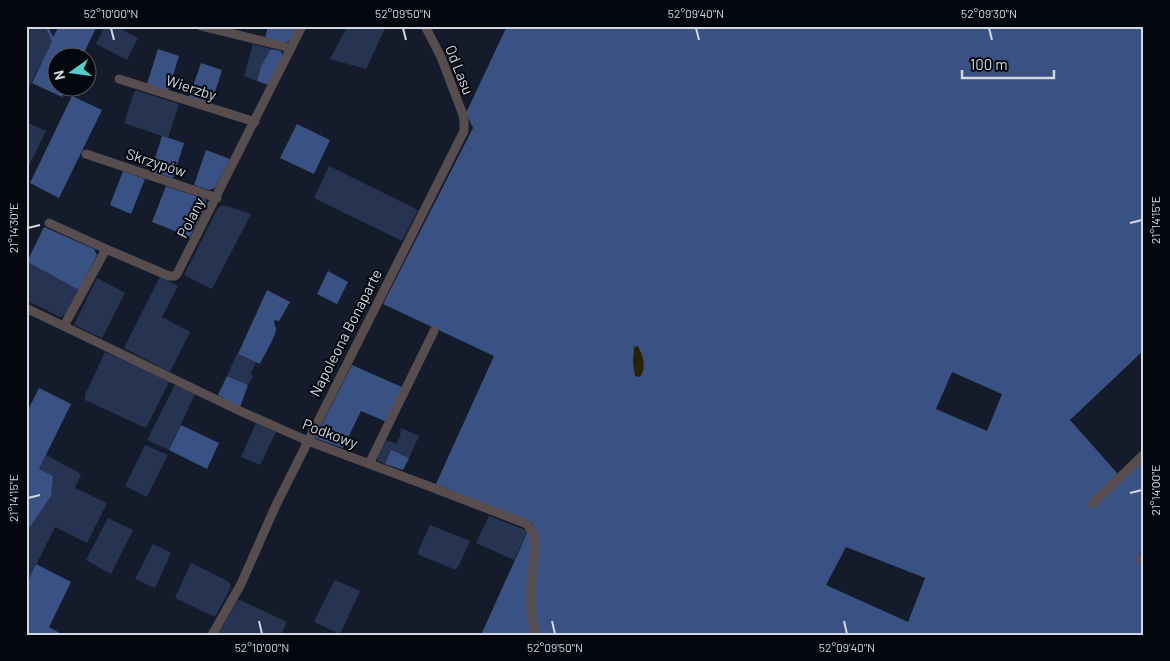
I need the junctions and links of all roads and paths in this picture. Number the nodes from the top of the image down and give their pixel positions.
1 (201, 26) edge
2 (302, 26) edge
3 (425, 26) edge
4 (291, 48) junction
5 (119, 79) dead end
6 (254, 122) junction
7 (464, 125) joint
8 (86, 154) dead end
9 (216, 198) junction
10 (49, 224) dead end
11 (106, 249) junction
12 (26, 308) edge
13 (64, 326) junction
14 (434, 331) dead end
15 (308, 441) junction
16 (1144, 454) edge
17 (369, 464) junction
18 (1092, 504) dead end
19 (212, 635) edge
20 (535, 635) edge

1 - 4 street
2 - 4 street, Polany
3 - 7 street, Od Lasu
4 - 6 street, Polany
5 - 6 street, Wierzby
6 - 9 street, Polany
7 - 15 street, Napoleona Bonaparte
8 - 9 street, Skrzypów
9 - 11 street, Polany
10 - 11 street
11 - 13 street
12 - 13 street, Podkowy
13 - 15 street, Podkowy
14 - 17 street
15 - 17 street, Podkowy
15 - 19 street, Napoleona Bonaparte
16 - 18 street
17 - 20 street, Podkowy

